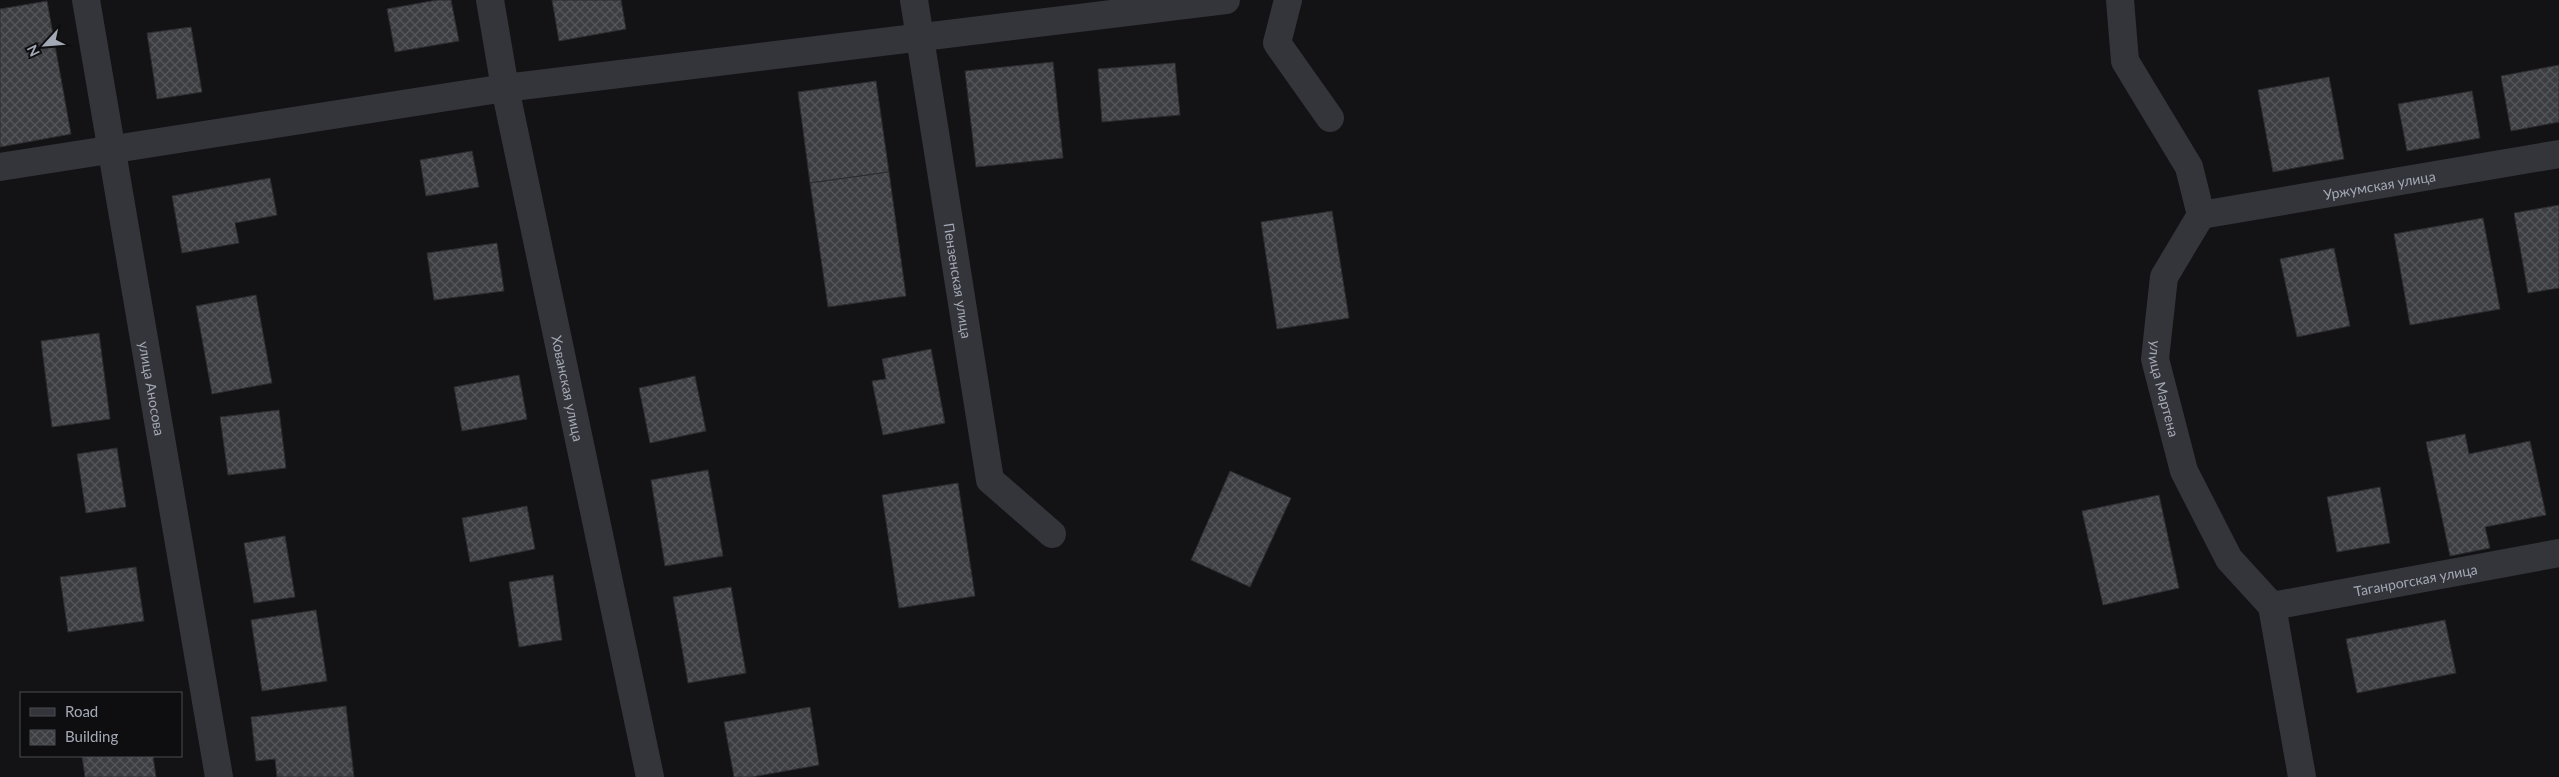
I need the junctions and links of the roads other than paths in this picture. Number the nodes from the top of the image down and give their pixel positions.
1 (86, 0) edge
2 (490, 0) edge
3 (914, 0) edge
4 (1226, 0) edge
5 (1288, 0) edge
6 (2120, 0) edge
7 (921, 36) junction
8 (505, 88) junction
9 (1330, 118) dead end
10 (112, 148) junction
11 (2559, 154) edge
12 (0, 167) edge
13 (2201, 216) junction
14 (1052, 534) dead end
15 (2559, 553) edge
16 (2272, 606) junction
17 (219, 777) edge
18 (650, 777) edge
19 (2302, 777) edge

1 - 10 street, улица Аносова
2 - 8 street, Хованская улица
3 - 7 street, Пензенская улица
4 - 7 street
5 - 9 street
6 - 13 street
7 - 8 street
7 - 14 street, Пензенская улица
8 - 10 street
8 - 18 street, Хованская улица
10 - 12 street
10 - 17 street, улица Аносова
11 - 13 street, Уржумская улица
13 - 16 street, улица Мартена
15 - 16 street, Таганрогская улица
16 - 19 street

